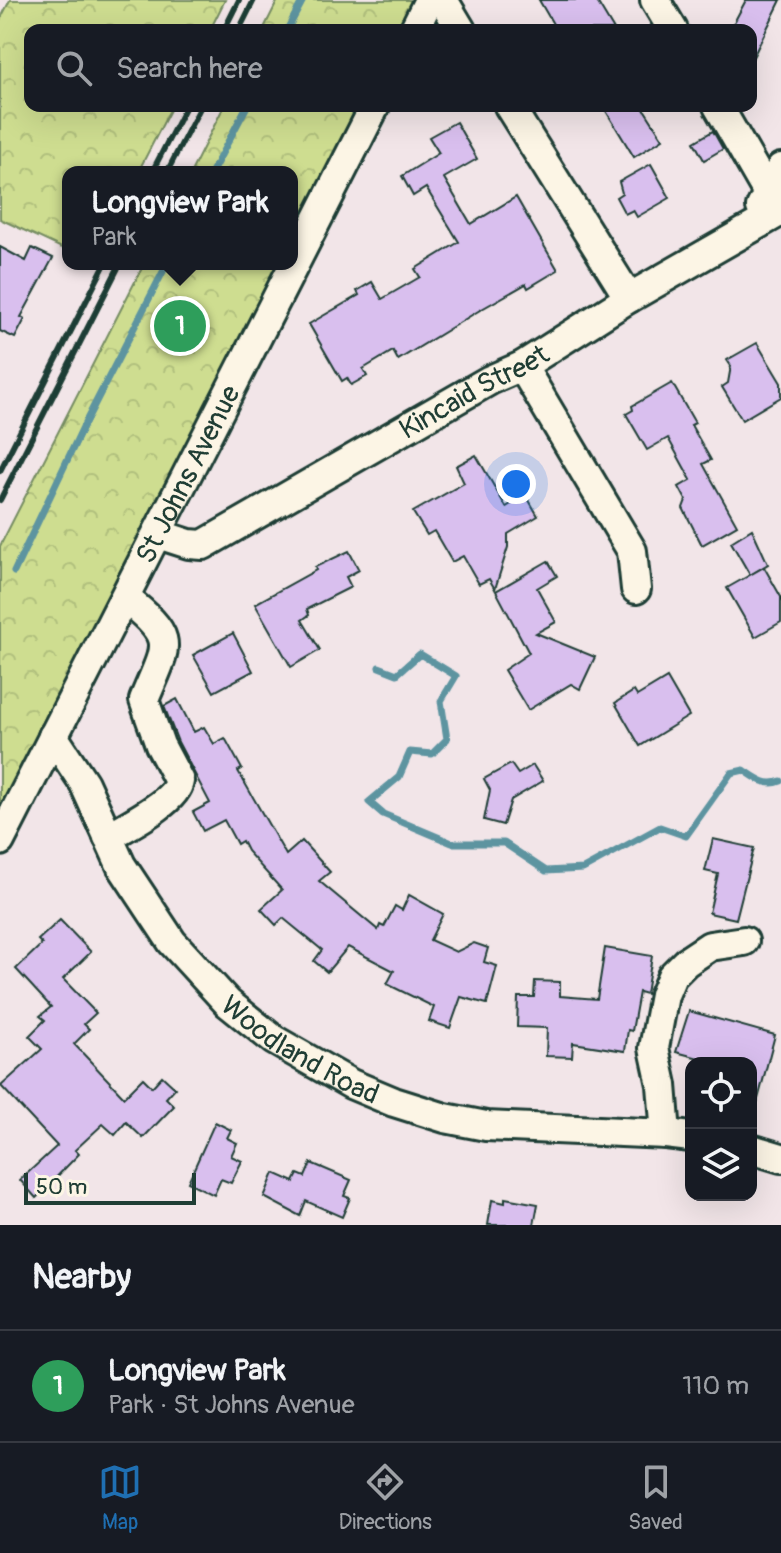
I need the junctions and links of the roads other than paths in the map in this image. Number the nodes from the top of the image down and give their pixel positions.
1 (429, 0) edge
2 (443, 0) edge
3 (655, 0) edge
4 (417, 24) edge
5 (457, 24) edge
6 (669, 24) edge
7 (372, 112) edge
8 (513, 112) edge
9 (722, 112) edge
10 (781, 168) edge
11 (774, 202) edge
12 (298, 258) edge
13 (292, 270) edge
14 (629, 298) junction
15 (522, 366) junction
16 (158, 534) junction
17 (636, 589) dead end
18 (125, 598) junction
19 (53, 736) junction
20 (108, 837) junction
21 (0, 841) edge
22 (744, 941) dead end
23 (678, 1136) edge
24 (757, 1151) edge
25 (781, 1158) edge

1 - 4 street
2 - 5 street
3 - 6 street
7 - 12 street, St Johns Avenue
8 - 14 street
9 - 11 street
10 - 11 street
11 - 14 street, Kincaid Street
13 - 16 street, St Johns Avenue
14 - 15 street, Kincaid Street
15 - 16 street, Kincaid Street
15 - 17 street
16 - 18 street, St Johns Avenue
18 - 19 street, St Johns Avenue
18 - 20 street
19 - 20 street, Woodland Road
19 - 21 street, St Johns Avenue
20 - 23 street, Woodland Road
22 - 23 street
24 - 25 street

